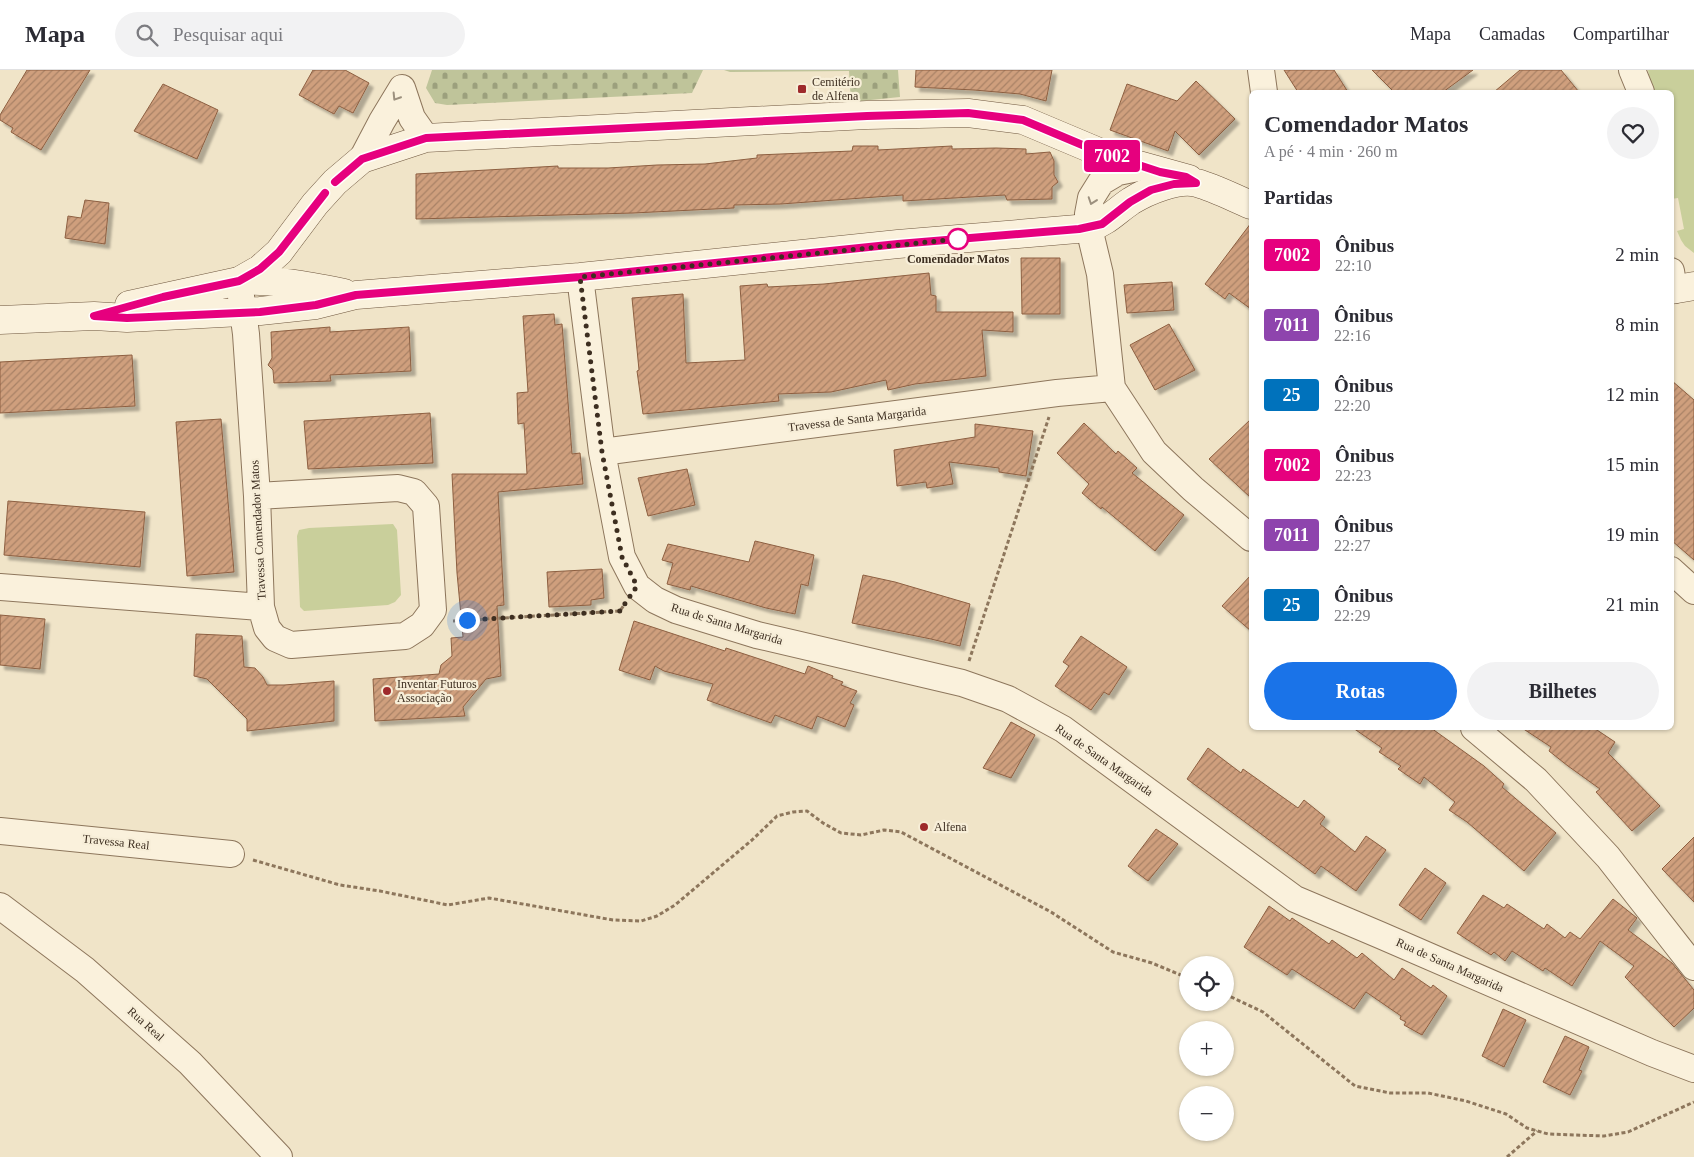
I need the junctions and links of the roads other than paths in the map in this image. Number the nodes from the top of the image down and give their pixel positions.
1 (1261, 70) edge
2 (1632, 70) edge
3 (1264, 90) edge
4 (1641, 90) edge
5 (426, 138) junction
6 (362, 159) junction
7 (1131, 169) junction
8 (1196, 183) junction
9 (1249, 204) edge
10 (1108, 221) junction
11 (299, 227) junction
12 (580, 277) junction
13 (239, 281) junction
14 (298, 284) junction
15 (356, 295) junction
16 (322, 303) junction
17 (244, 312) junction
18 (94, 316) junction
19 (0, 320) edge
20 (1112, 388) junction
21 (602, 452) junction
22 (257, 496) junction
23 (1249, 536) edge
24 (1674, 573) edge
25 (0, 586) edge
26 (1694, 591) edge
27 (262, 607) junction
28 (1476, 730) edge
29 (0, 831) edge
30 (231, 854) road end
31 (0, 906) edge
32 (1694, 967) edge
33 (1694, 1069) edge
34 (279, 1157) edge

1 - 3 street
2 - 4 street
5 - 6 street
5 -> 6 street
5 - 7 street
6 - 11 street
7 - 8 street
7 - 10 street
7 -> 10 street
8 - 9 street
8 - 10 street
10 - 12 street
10 - 20 street
11 - 13 street
11 - 14 street
12 - 15 street
12 - 21 street, Rua de Santa Margarida
13 - 14 street
13 - 17 street, Travessa Comendador Matos
13 - 18 street
14 - 15 street
14 - 16 street
15 - 16 street
16 - 17 street
17 - 18 street
17 - 22 street, Travessa Comendador Matos
18 - 19 street
20 - 21 street, Travessa de Santa Margarida
20 - 23 street
21 - 33 street, Rua de Santa Margarida
22 - 27 street, Travessa Comendador Matos
22 - 27 street
24 - 26 street
25 - 27 street, Travessa Comendador Matos
28 - 32 street
29 - 30 street, Travessa Real
31 - 34 street, Rua Real

